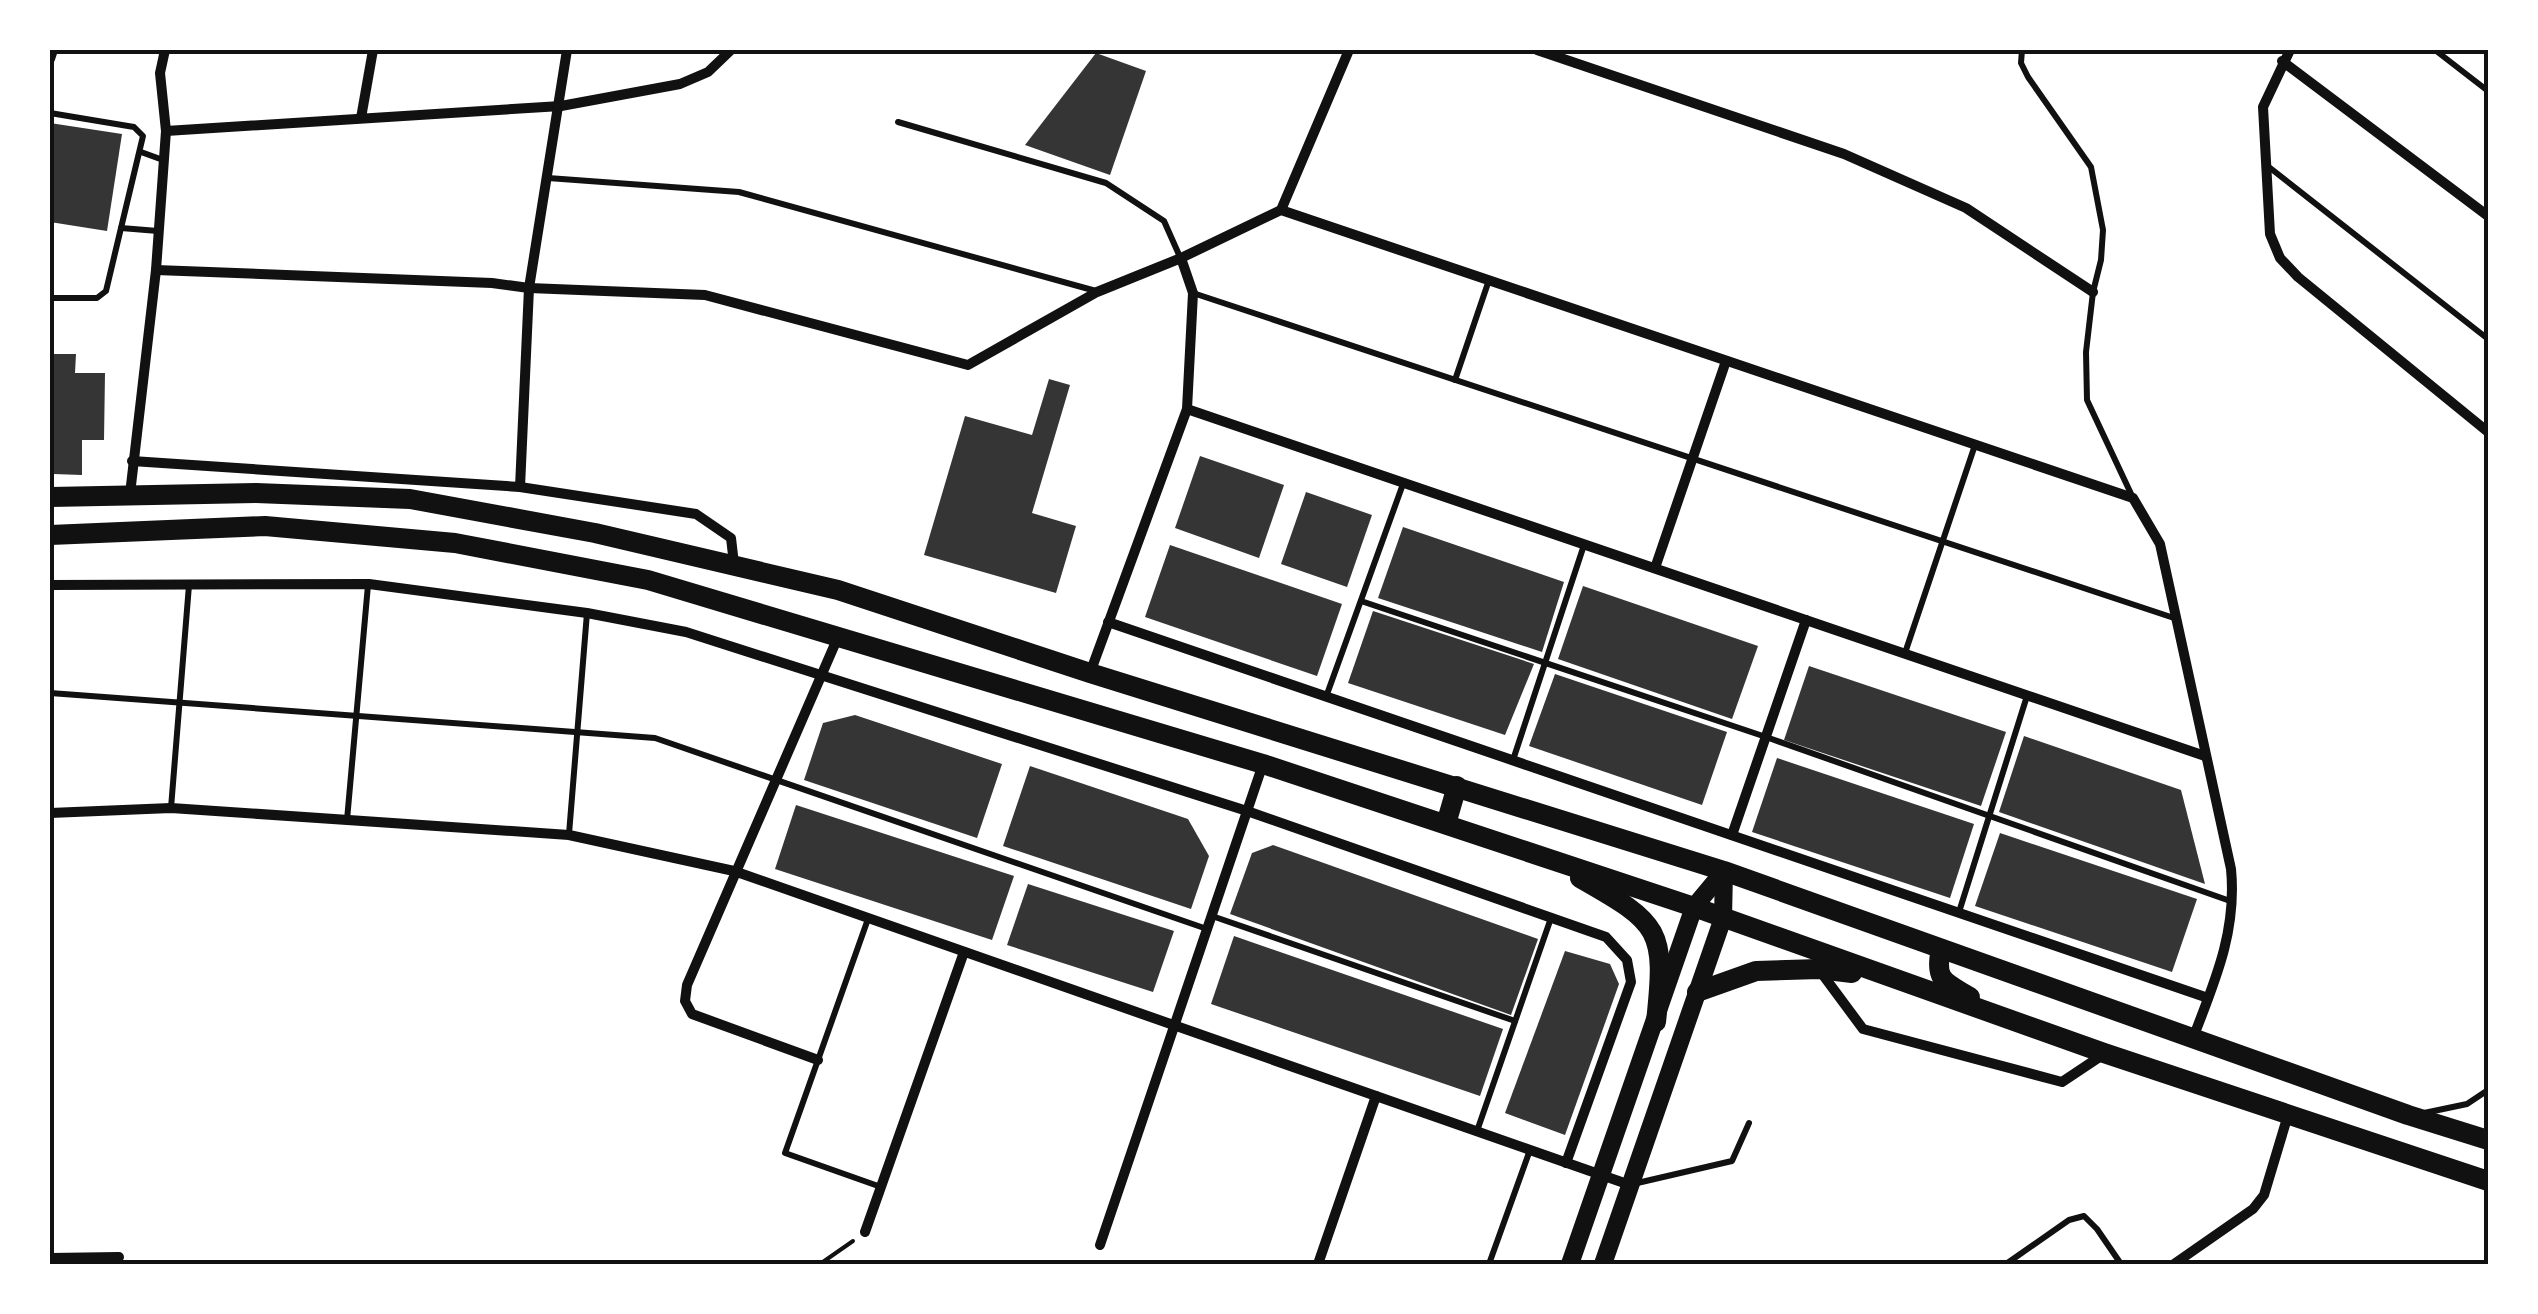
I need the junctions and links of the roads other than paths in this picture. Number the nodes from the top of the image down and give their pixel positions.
1 (53, 50) edge
2 (165, 50) edge
3 (373, 50) edge
4 (567, 50) edge
5 (731, 50) edge
6 (1349, 50) edge
7 (1537, 50) edge
8 (2022, 50) edge
9 (2290, 50) edge
10 (2434, 50) edge
11 (50, 59) edge
12 (2282, 61) junction
13 (2488, 91) edge
14 (560, 106) junction
15 (50, 114) edge
16 (362, 118) junction
17 (898, 122) dead end
18 (166, 132) junction
19 (140, 152) junction
20 (164, 160) junction
21 (2265, 164) junction
22 (548, 178) junction
23 (1281, 210) junction
24 (2488, 216) edge
25 (121, 228) junction
26 (159, 231) junction
27 (1181, 258) junction
28 (156, 270) junction
29 (1489, 280) junction
30 (530, 288) junction
31 (1097, 292) junction
32 (2093, 292) junction
33 (1193, 294) junction
34 (50, 298) edge
35 (2488, 340) edge
36 (1726, 360) junction
37 (1455, 380) junction
38 (1187, 409) junction
39 (2488, 432) edge
40 (1975, 445) junction
41 (1693, 459) junction
42 (132, 461) junction
43 (1403, 482) junction
44 (520, 487) junction
45 (130, 494) junction
46 (50, 497) edge
47 (2133, 498) junction
48 (50, 536) edge
49 (1943, 542) junction
50 (1584, 544) junction
51 (734, 564) junction
52 (1656, 568) junction
53 (50, 584) edge
54 (368, 584) junction
55 (189, 586) junction
56 (1361, 600) junction
57 (586, 612) junction
58 (2178, 619) junction
59 (1806, 620) junction
60 (1108, 622) junction
61 (838, 637) junction
62 (1906, 654) junction
63 (1545, 663) junction
64 (1090, 673) junction
65 (820, 677) junction
66 (50, 693) edge
67 (2028, 695) junction
68 (1326, 697) junction
69 (181, 705) junction
70 (357, 714) junction
71 (578, 732) junction
72 (1766, 737) junction
73 (2205, 756) junction
74 (1513, 760) junction
75 (1263, 764) junction
76 (775, 778) junction
77 (1456, 786) junction
78 (170, 808) junction
79 (1247, 811) junction
80 (50, 813) edge
81 (1989, 818) junction
82 (347, 820) junction
83 (1446, 824) junction
84 (1732, 835) junction
85 (569, 836) junction
86 (1538, 854) junction
87 (734, 871) junction
88 (1724, 871) junction
89 (2234, 902) junction
90 (1694, 907) junction
91 (1959, 912) junction
92 (1212, 916) junction
93 (1551, 917) junction
94 (868, 918) junction
95 (1723, 918) junction
96 (1207, 930) junction
97 (1941, 949) junction
98 (964, 952) junction
99 (1819, 969) junction
100 (1889, 978) junction
101 (1696, 992) junction
102 (2208, 998) junction
103 (2006, 1018) junction
104 (1515, 1021) junction
105 (1656, 1022) junction
106 (1175, 1025) junction
107 (2193, 1038) junction
108 (2104, 1053) junction
109 (818, 1060) junction
110 (2488, 1090) edge
111 (1376, 1096) junction
112 (2288, 1115) junction
113 (2408, 1115) junction
114 (1749, 1123) dead end
115 (1477, 1131) junction
116 (2488, 1140) edge
117 (1530, 1150) junction
118 (1566, 1163) junction
119 (1600, 1175) junction
120 (2488, 1181) edge
121 (1630, 1184) junction
122 (881, 1187) junction
123 (865, 1232) road end
124 (1100, 1245) dead end
125 (119, 1256) dead end
126 (50, 1258) edge
127 (1318, 1264) edge
128 (1490, 1264) edge
129 (1570, 1264) edge
130 (1603, 1264) edge
131 (2006, 1264) edge
132 (2121, 1264) edge
133 (2174, 1264) edge

1 - 11 street
2 - 18 street
3 - 16 street
4 - 14 street
5 - 14 street
6 - 23 street
7 - 32 street
8 - 32 lane
9 - 12 street
10 - 13 lane
12 - 21 street
12 - 24 street
14 - 16 street
14 - 22 street
15 - 19 lane
16 - 18 street
17 - 27 lane
18 - 20 street
19 - 20 lane
19 - 25 lane
20 - 26 street
21 - 35 lane
21 - 39 street
22 - 30 street
22 - 31 lane
23 - 27 street
23 - 29 street
25 - 26 lane
25 - 34 lane
26 - 28 street
27 - 31 street
27 - 33 street
28 - 30 street
28 - 42 street
29 - 36 street
29 - 37 lane
30 - 31 street
30 - 44 street
32 - 47 lane
33 - 37 lane
33 - 38 street
36 - 40 street
36 - 41 street
37 - 41 lane
38 - 43 street
38 - 60 street
40 - 47 street
40 - 49 lane
41 - 49 lane
41 - 52 street
42 - 44 street
42 - 45 street
43 - 50 street
43 - 56 lane
44 - 51 street
45 - 46 main road
45 - 51 main road
47 - 58 street
48 - 61 main road
49 - 58 lane
49 - 62 lane
50 - 52 street
50 - 63 lane
51 - 64 main road
52 - 59 street
53 - 55 street
54 - 55 street
54 - 57 street
54 - 70 lane
55 - 69 lane
56 - 63 lane
56 - 68 lane
57 - 65 street
57 - 71 lane
58 - 73 street
59 - 62 street
59 - 72 street
60 - 64 street
60 - 68 street
61 - 65 street
61 - 75 main road
62 - 67 street
63 - 72 lane
63 - 74 lane
64 - 77 main road
65 - 76 street
65 - 79 street
66 - 69 lane
67 - 73 street
67 - 81 lane
68 - 74 street
69 - 70 lane
69 - 78 lane
70 - 71 lane
70 - 82 lane
71 - 76 lane
71 - 85 lane
72 - 81 lane
72 - 84 street
73 - 89 street
74 - 84 street
75 - 79 street
75 - 83 main road
76 - 87 street
76 - 96 lane
77 - 83 main road
77 - 88 main road
78 - 80 street
78 - 82 street
79 - 92 street
79 - 93 street
81 - 89 lane
81 - 91 lane
82 - 85 street
83 - 86 main road
84 - 91 street
85 - 87 street
86 - 90 main road
86 - 105 main road
87 - 94 street
87 - 109 street
88 - 90 main road
88 - 95 main road
88 - 97 main road
89 - 102 street
90 - 95 main road
90 - 105 main road
91 - 102 street
92 - 96 street
92 - 104 lane
93 - 104 lane
93 - 118 street
94 - 98 street
94 - 109 lane
95 - 100 main road
95 - 101 main road
96 - 106 street
97 - 103 main road
97 - 107 main road
98 - 106 street
98 - 122 street
99 - 100 main road
99 - 101 main road
99 - 108 street
100 - 103 main road
101 - 121 main road
102 - 107 street
103 - 108 main road
104 - 115 lane
105 - 119 main road
106 - 111 street
106 - 124 street
107 - 113 main road
108 - 112 main road
109 - 122 lane
110 - 113 lane
111 - 115 street
111 - 127 street
112 - 120 main road
112 - 133 street
113 - 116 main road
114 - 121 lane
115 - 117 street
117 - 118 street
117 - 128 lane
118 - 119 street
119 - 121 street
119 - 129 main road
121 - 130 main road
122 - 123 street
125 - 126 street
131 - 132 lane

